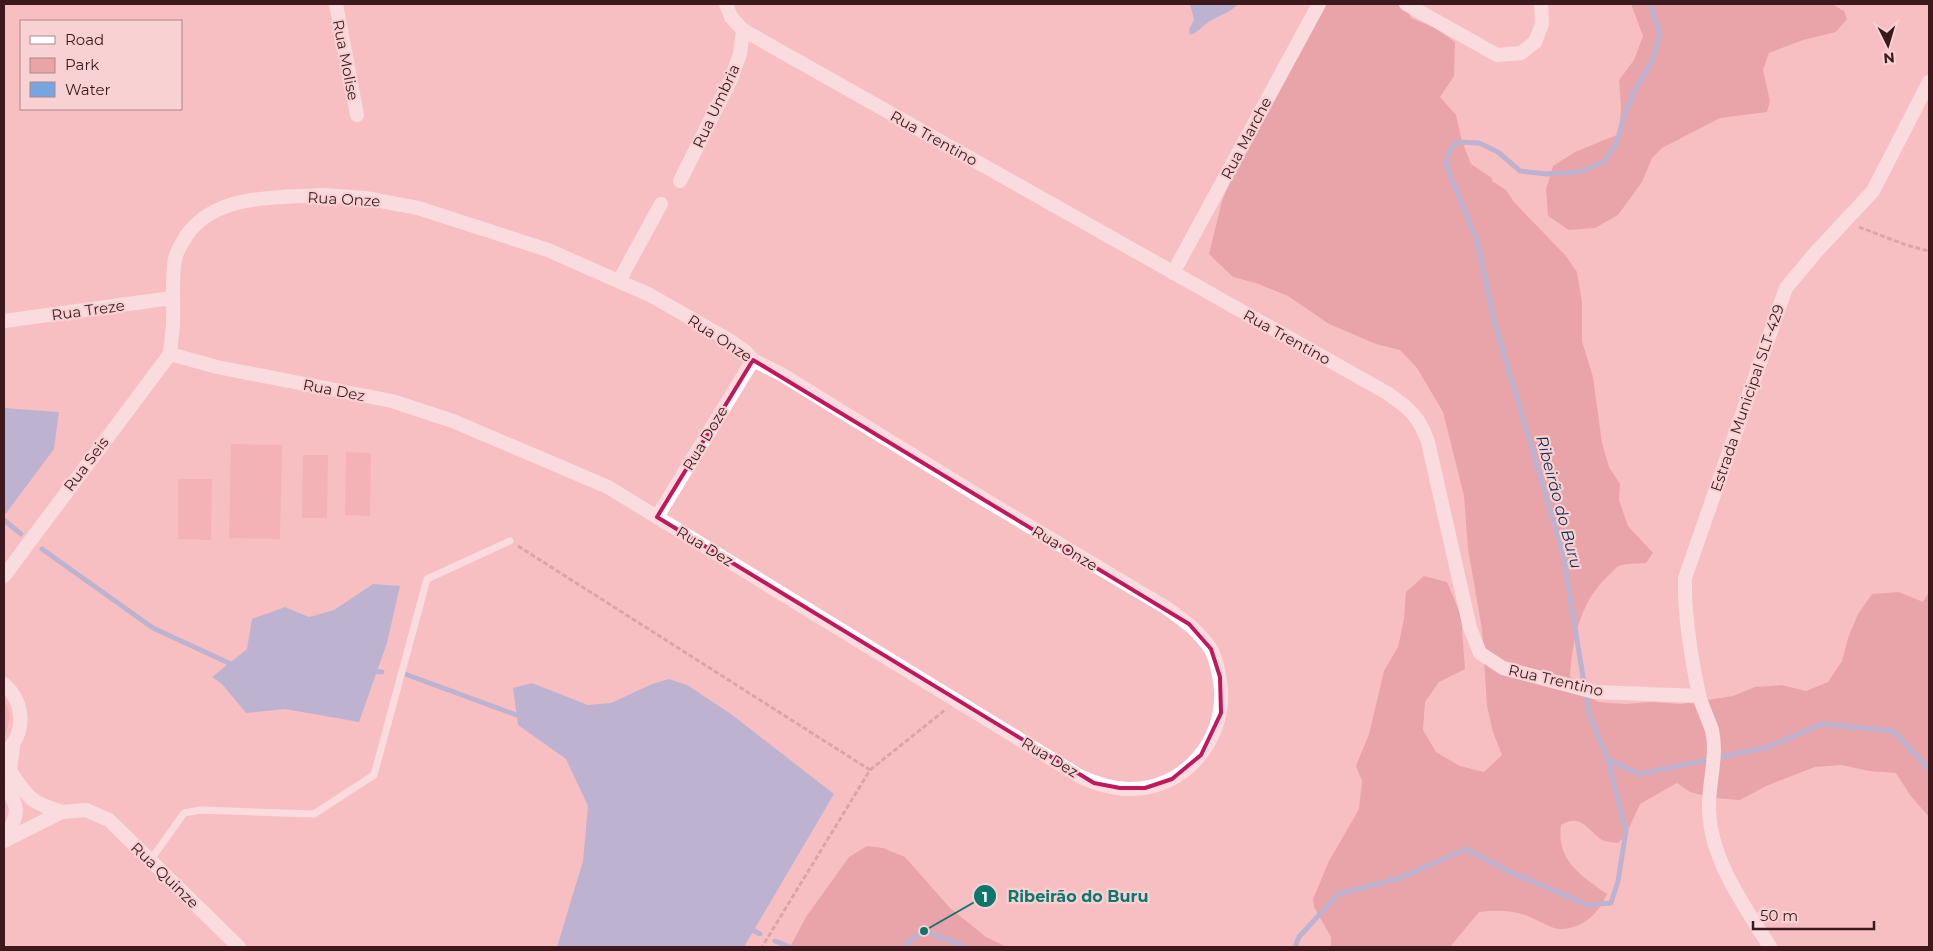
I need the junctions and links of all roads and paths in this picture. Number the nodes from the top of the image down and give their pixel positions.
1 (336, 4) edge
2 (726, 4) edge
3 (1319, 4) edge
4 (1406, 4) edge
5 (1541, 4) edge
6 (743, 30) junction
7 (1929, 82) edge
8 (357, 115) dead end
9 (680, 180) dead end
10 (661, 204) dead end
11 (1844, 221) junction
12 (1929, 250) edge
13 (1173, 273) junction
14 (619, 281) junction
15 (172, 298) junction
16 (4, 321) edge
17 (170, 354) junction
18 (753, 360) junction
19 (657, 517) junction
20 (510, 541) joint
21 (4, 576) edge
22 (4, 684) edge
23 (1699, 696) junction
24 (957, 700) junction
25 (8, 750) edge
26 (1201, 755) joint
27 (870, 770) junction
28 (4, 784) edge
29 (62, 812) junction
30 (5, 840) edge
31 (150, 861) junction
32 (239, 947) edge
33 (762, 947) edge
34 (1770, 947) edge

1 - 8 street, Rua Molise
2 - 6 street
3 - 13 street, Rua Marche
4 - 5 street
6 - 9 street, Rua Umbria
6 - 13 street, Rua Trentino
7 - 11 street, Estrada Municipal SLT-429
10 - 14 street
11 - 12 path
11 - 23 street, Estrada Municipal SLT-429
13 - 23 street, Rua Trentino
14 - 15 street, Rua Onze
14 - 18 street, Rua Onze
15 - 16 street, Rua Treze
15 - 17 street, Rua Onze
17 - 19 street, Rua Dez
17 - 21 street, Rua Seis
18 - 19 street, Rua Doze
18 - 26 street, Rua Onze
19 - 24 street, Rua Dez
20 - 27 path
20 - 31 lane
22 - 25 street
23 - 34 street, Estrada Municipal SLT-429
24 - 26 street, Rua Dez
24 - 27 path
25 - 29 street
27 - 33 path
28 - 30 street
29 - 30 street
29 - 31 street, Rua Quinze
31 - 32 street, Rua Quinze

